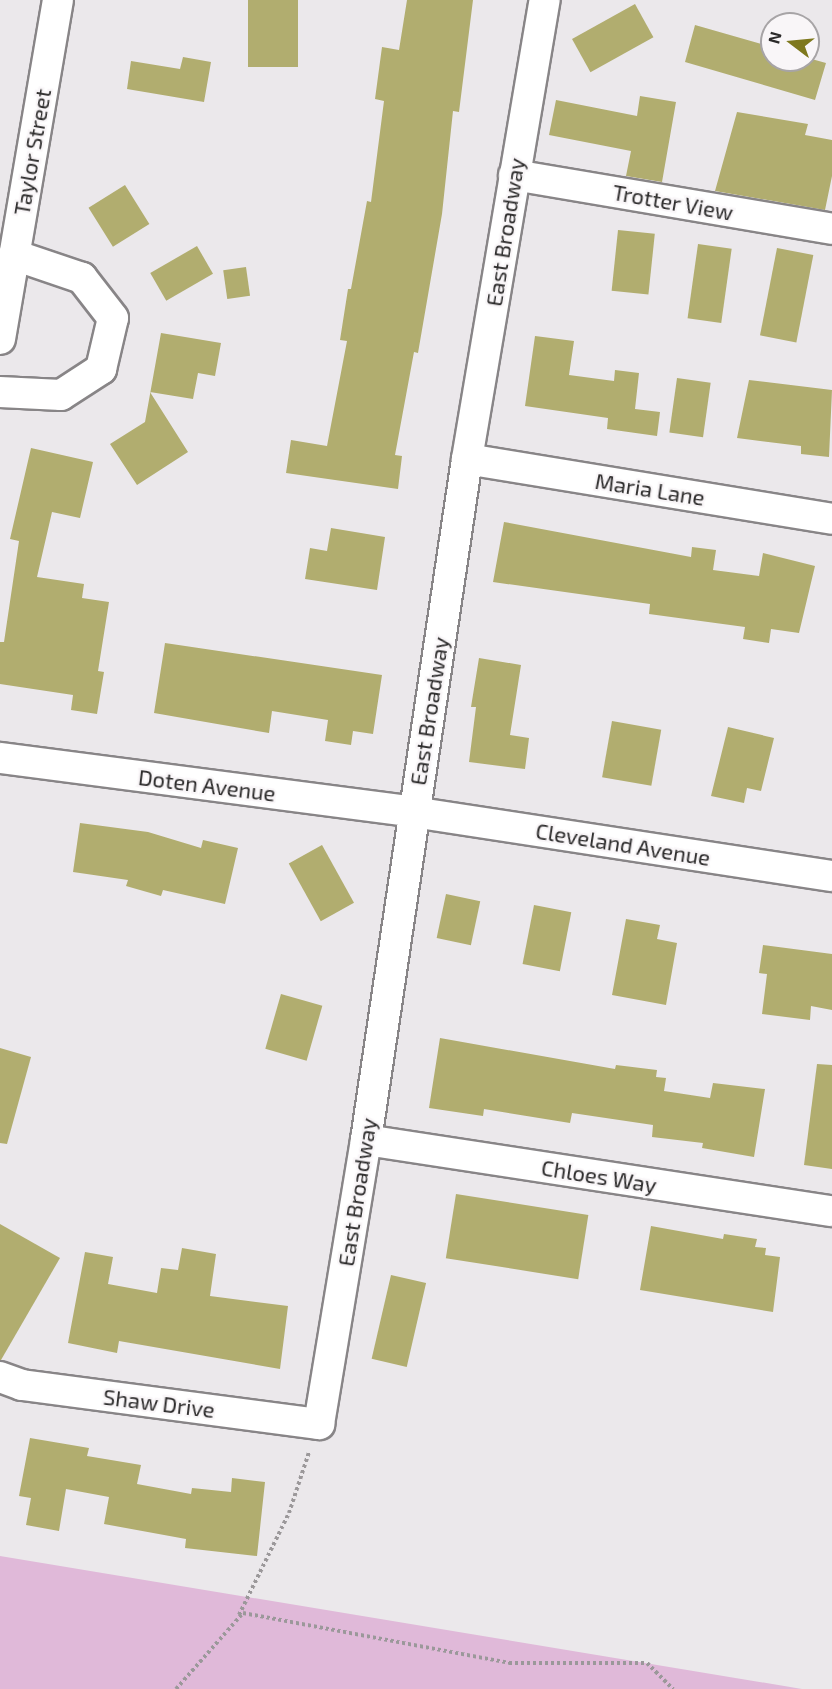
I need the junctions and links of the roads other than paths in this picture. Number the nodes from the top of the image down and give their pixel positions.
1 (58, 0) edge
2 (545, 0) edge
3 (514, 175) junction
4 (832, 229) edge
5 (14, 255) junction
6 (0, 339) edge
7 (0, 392) edge
8 (467, 459) junction
9 (832, 519) edge
10 (0, 758) edge
11 (413, 812) junction
12 (832, 876) edge
13 (366, 1140) junction
14 (832, 1211) edge
15 (0, 1377) edge
16 (318, 1424) joint

1 - 5 street, Taylor Street
2 - 3 street, East Broadway
3 - 4 street, Trotter View
3 - 8 street, East Broadway
5 - 6 street, Taylor Street
5 - 7 street
8 - 9 street, Maria Lane
8 - 11 street, East Broadway
10 - 11 street, Doten Avenue
11 - 12 street, Cleveland Avenue
11 - 13 street, East Broadway
13 - 14 street, Chloes Way
13 - 16 street, East Broadway
15 - 16 street, Shaw Drive

